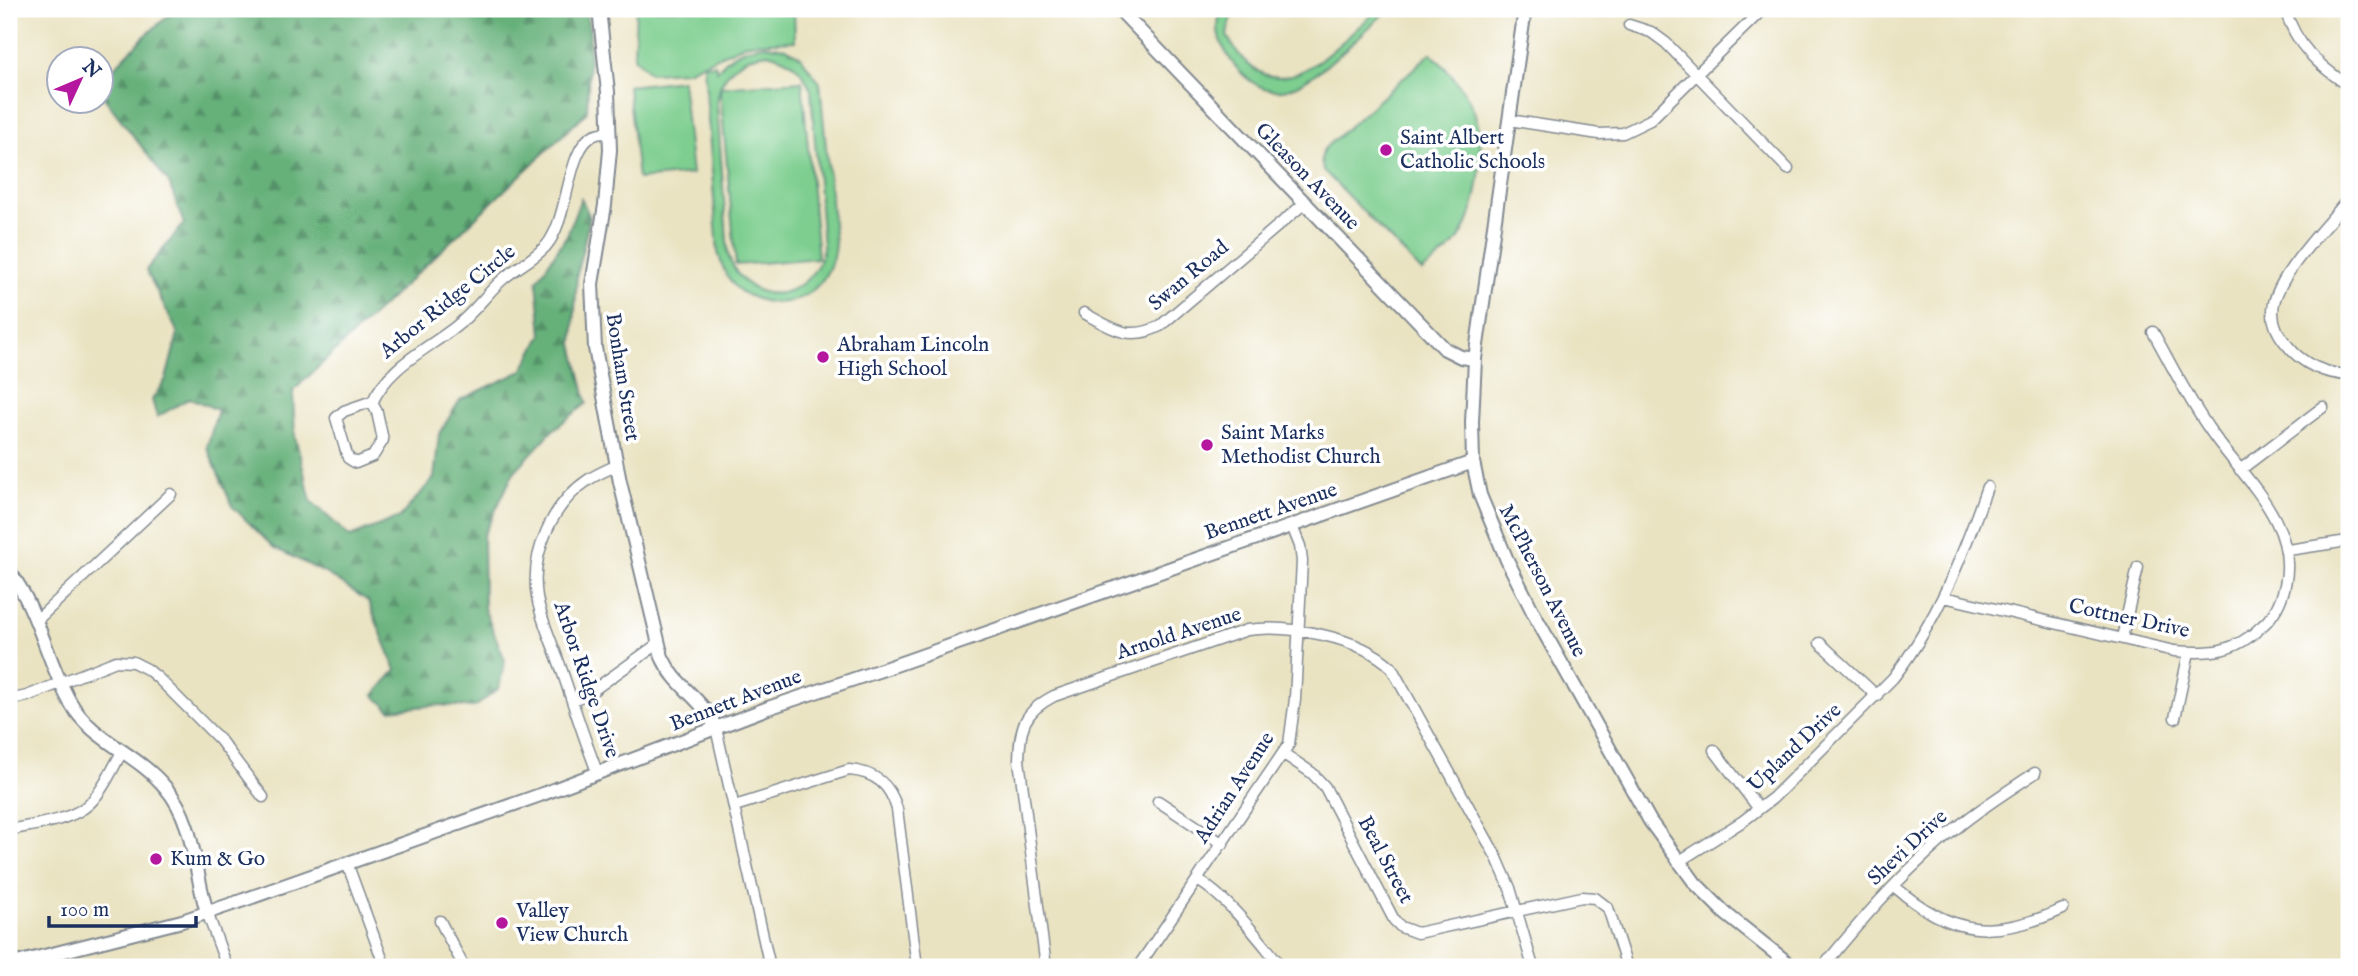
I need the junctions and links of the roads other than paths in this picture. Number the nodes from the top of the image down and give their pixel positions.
1 (599, 9) edge
2 (1119, 9) edge
3 (1525, 9) edge
4 (1763, 9) edge
5 (2286, 9) edge
6 (1629, 25) dead end
7 (1697, 75) junction
8 (2349, 86) edge
9 (1509, 120) junction
10 (610, 132) junction
11 (1788, 169) dead end
12 (2349, 198) edge
13 (1306, 202) junction
14 (1084, 313) dead end
15 (2153, 332) dead end
16 (1475, 359) junction
17 (2349, 375) edge
18 (372, 403) junction
19 (2323, 407) dead end
20 (1473, 461) junction
21 (617, 465) junction
22 (2240, 470) junction
23 (1987, 487) dead end
24 (171, 494) dead end
25 (1293, 526) junction
26 (2348, 541) edge
27 (2288, 550) junction
28 (2138, 567) dead end
29 (9, 571) edge
30 (1944, 597) junction
31 (37, 620) junction
32 (1298, 632) junction
33 (2122, 638) junction
34 (659, 643) junction
35 (1820, 643) dead end
36 (2189, 652) junction
37 (61, 683) junction
38 (1877, 695) junction
39 (9, 700) edge
40 (572, 700) junction
41 (2175, 718) dead end
42 (716, 728) junction
43 (1714, 750) dead end
44 (122, 752) junction
45 (1284, 754) junction
46 (2035, 773) dead end
47 (598, 774) junction
48 (263, 797) dead end
49 (1158, 802) dead end
50 (735, 806) junction
51 (1759, 809) junction
52 (9, 830) edge
53 (1223, 844) junction
54 (1678, 862) junction
55 (347, 863) junction
56 (1198, 880) junction
57 (1895, 886) junction
58 (2063, 909) dead end
59 (1517, 911) junction
60 (207, 912) junction
61 (440, 921) dead end
62 (9, 965) edge
63 (227, 967) edge
64 (385, 967) edge
65 (464, 967) edge
66 (770, 967) edge
67 (917, 967) edge
68 (1046, 967) edge
69 (1138, 967) edge
70 (1282, 967) edge
71 (1533, 967) edge
72 (1627, 967) edge
73 (1793, 967) edge
74 (1822, 967) edge

1 - 10 main road, Bonham Street
2 - 13 main road, Gleason Avenue
3 - 9 main road, McPherson Avenue
4 - 7 street
5 - 8 street
6 - 7 street
7 - 9 street
7 - 11 street
9 - 16 main road, McPherson Avenue
10 - 18 street, Arbor Ridge Circle
10 - 21 main road, Bonham Street
12 - 17 street
13 - 14 street, Swan Road
13 - 16 main road, Gleason Avenue
15 - 22 street, Cottner Drive
16 - 20 main road, McPherson Avenue
18 - 18 street
19 - 22 street
20 - 25 main road, Bennett Avenue
20 - 54 main road, McPherson Avenue
21 - 34 main road, Bonham Street
21 - 40 street, Arbor Ridge Drive
22 - 27 street, Cottner Drive
23 - 30 street
24 - 31 street
25 - 32 street, Adrian Avenue
25 - 42 main road, Bennett Avenue
26 - 27 street
27 - 36 street, Cottner Drive
28 - 33 street
29 - 31 main road
30 - 33 street, Cottner Drive
30 - 38 street, Upland Drive
31 - 37 main road
32 - 45 street, Adrian Avenue
32 - 59 street, Arnold Avenue
32 - 68 street, Arnold Avenue
33 - 36 street, Cottner Drive
34 - 40 street
34 - 42 main road, Bonham Street
35 - 38 street
36 - 41 street
37 - 39 street
37 - 44 main road
37 - 48 street
38 - 51 street, Upland Drive
40 - 47 street, Arbor Ridge Drive
42 - 47 main road, Bennett Avenue
42 - 50 street
43 - 51 street
44 - 52 street
44 - 60 main road
45 - 53 street, Adrian Avenue
45 - 59 street, Beal Street
46 - 57 street, Shevi Drive
47 - 55 main road, Bennett Avenue
49 - 53 street
50 - 66 street
50 - 67 street
51 - 54 street, Upland Drive
53 - 56 street, Adrian Avenue
54 - 73 main road, McPherson Avenue
55 - 60 main road, Bennett Avenue
55 - 64 street
56 - 69 street, Adrian Avenue
56 - 70 street
57 - 58 street
57 - 74 street, Shevi Drive
59 - 71 street, Arnold Avenue
59 - 72 street, Beal Street
60 - 62 main road, Bennett Avenue
60 - 63 street
61 - 65 street

